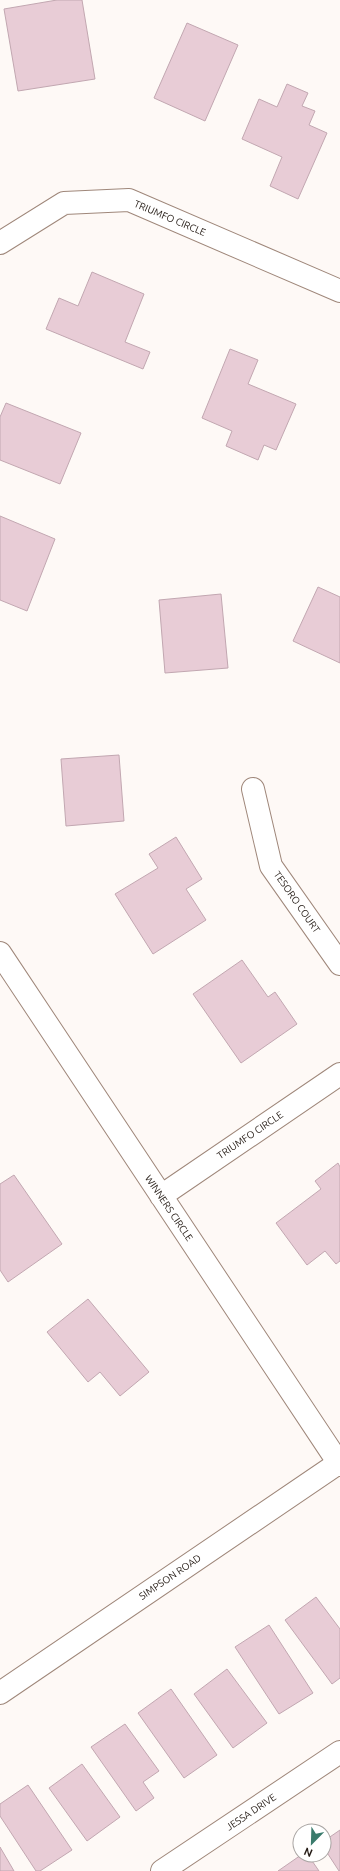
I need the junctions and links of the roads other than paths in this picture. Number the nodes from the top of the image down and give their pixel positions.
1 (0, 243) edge
2 (340, 291) edge
3 (252, 788) dead end
4 (0, 952) edge
5 (340, 964) edge
6 (340, 1074) edge
7 (161, 1196) junction
8 (340, 1463) edge
9 (0, 1693) edge
10 (340, 1752) edge
11 (162, 1871) edge

1 - 2 street, TRIUMFO CIRCLE
3 - 5 street, TESORO COURT
4 - 7 street, WINNERS CIRCLE
6 - 7 street, TRIUMFO CIRCLE
7 - 8 street, WINNERS CIRCLE
8 - 9 street, SIMPSON ROAD
10 - 11 street, JESSA DRIVE

